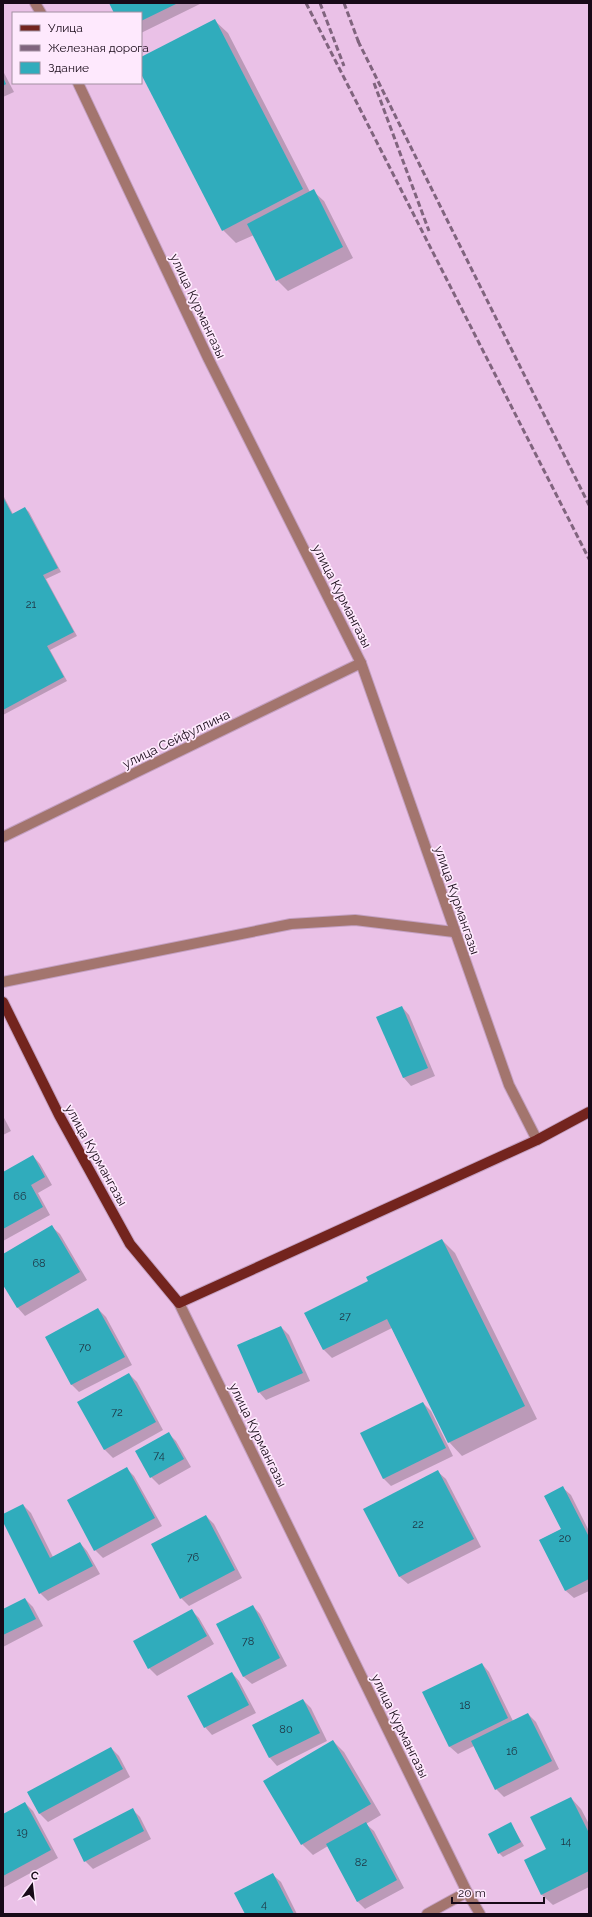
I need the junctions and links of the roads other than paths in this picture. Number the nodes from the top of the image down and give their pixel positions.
1 (36, 3) edge
2 (40, 12) edge
3 (78, 84) edge
4 (360, 664) junction
5 (3, 837) edge
6 (454, 932) junction
7 (3, 982) edge
8 (3, 1002) edge
9 (589, 1112) edge
10 (537, 1140) junction
11 (179, 1303) junction
12 (467, 1892) junction
13 (427, 1914) edge
14 (480, 1914) edge

1 - 2 street
3 - 4 street, улица Курмангазы
4 - 5 street, улица Сейфуллина
4 - 6 street, улица Курмангазы
6 - 7 street
6 - 10 street, улица Курмангазы
8 - 11 main road, улица Курмангазы
9 - 10 main road
10 - 11 main road
11 - 12 street, улица Курмангазы
12 - 13 street
12 - 14 street, улица Курмангазы

